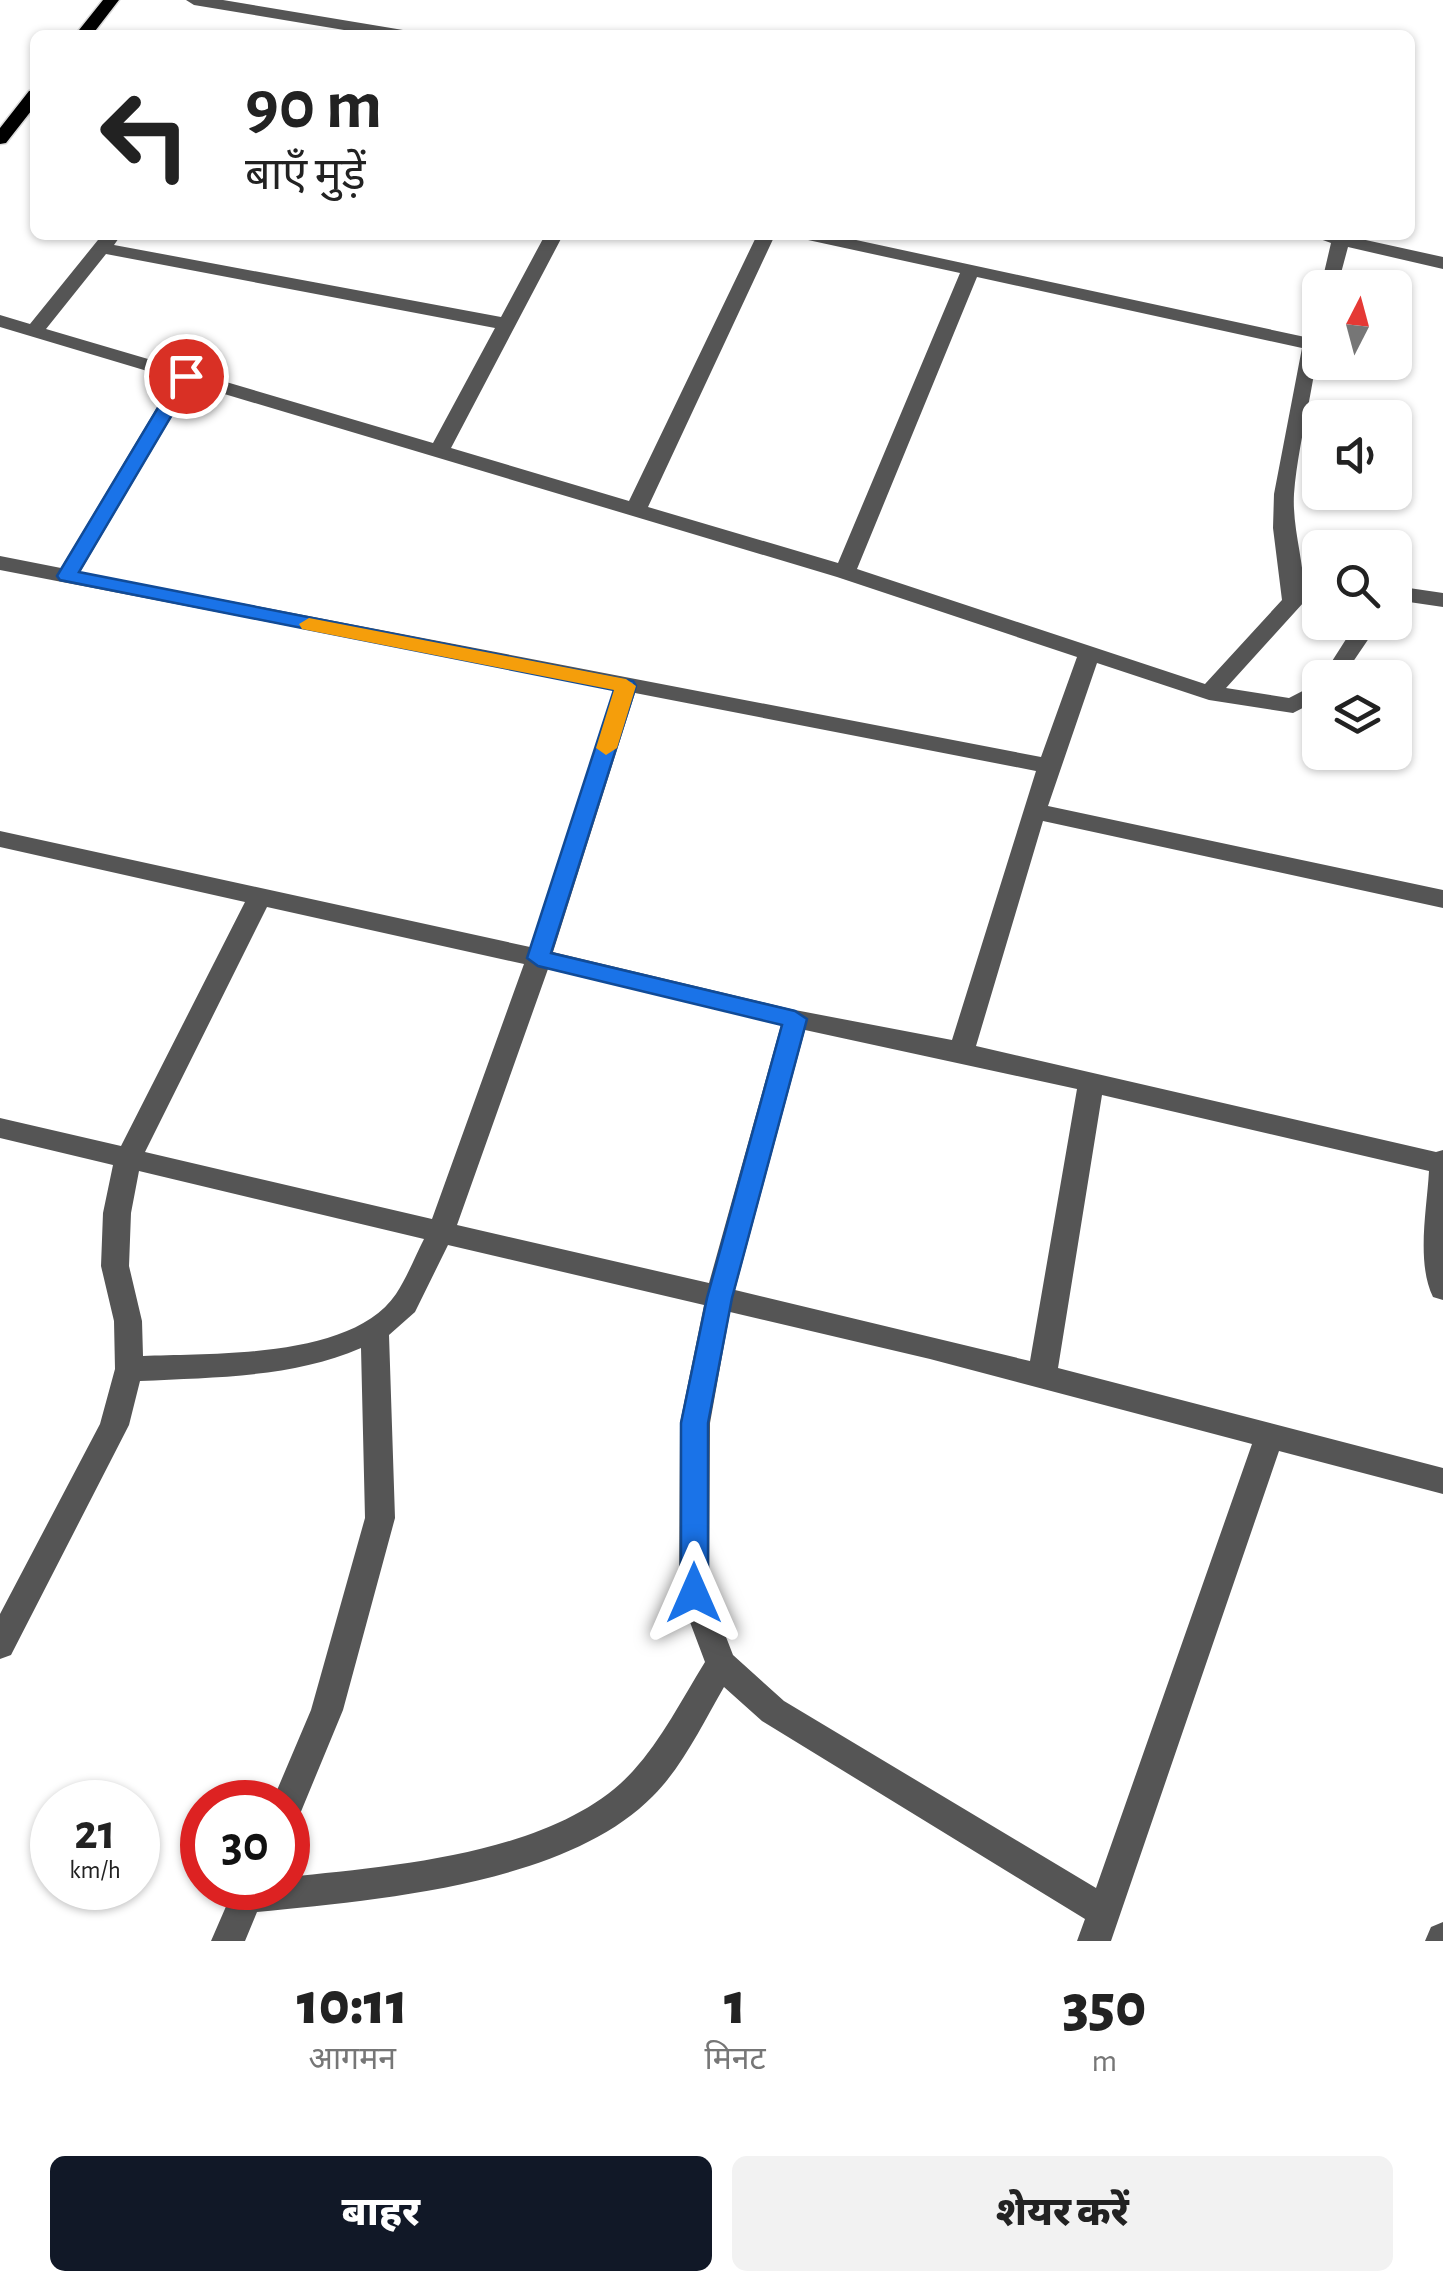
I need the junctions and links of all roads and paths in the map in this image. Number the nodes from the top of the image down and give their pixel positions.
1 (111, 0) edge
2 (194, 0) edge
3 (293, 8) edge
4 (87, 30) edge
5 (383, 30) edge
6 (30, 101) edge
7 (0, 139) edge
8 (551, 240) edge
9 (764, 240) edge
10 (831, 240) edge
11 (1341, 240) joint
12 (107, 242) edge
13 (1443, 263) edge
14 (971, 270) junction
15 (1333, 270) edge
16 (0, 322) edge
17 (506, 324) junction
18 (34, 331) junction
19 (1302, 342) edge
20 (186, 376) junction
21 (1305, 380) edge
22 (440, 450) junction
23 (636, 508) junction
24 (0, 563) edge
25 (845, 572) junction
26 (67, 576) junction
27 (1412, 599) edge
28 (1443, 600) edge
29 (1089, 654) junction
30 (626, 686) junction
31 (1209, 693) junction
32 (1302, 700) edge
33 (1050, 766) junction
34 (1034, 812) junction
35 (3, 846) edge
36 (260, 896) junction
37 (1443, 899) edge
38 (538, 958) junction
39 (795, 1019) junction
40 (961, 1052) junction
41 (1091, 1082) junction
42 (0, 1128) edge
43 (128, 1158) junction
44 (1443, 1162) edge
45 (442, 1232) junction
46 (1443, 1288) edge
47 (719, 1298) junction
48 (375, 1330) junction
49 (128, 1370) junction
50 (1042, 1376) junction
51 (1269, 1436) junction
52 (1443, 1481) edge
53 (0, 1646) edge
54 (721, 1664) junction
55 (298, 1780) edge
56 (310, 1889) edge
57 (241, 1910) edge
58 (1099, 1927) edge
59 (228, 1941) edge

1 - 4 main road
2 - 3 street
3 - 5 street
6 - 7 main road
8 - 17 street
9 - 23 street
10 - 14 street
11 - 13 street
11 - 15 street
12 - 17 street
12 - 18 street
14 - 19 street
14 - 25 street
16 - 18 street
17 - 22 street
18 - 20 street
20 - 22 street
20 - 26 street
21 - 31 street
22 - 23 street
23 - 25 street
24 - 26 street
25 - 29 street
26 - 30 street
27 - 28 street
29 - 31 street
29 - 33 street
30 - 33 street
30 - 38 street
31 - 32 street
33 - 34 street
34 - 37 street
34 - 40 street
35 - 36 street
36 - 38 street
36 - 43 street
38 - 39 street
38 - 45 street
39 - 40 street
39 - 47 street
40 - 41 street
41 - 44 street
41 - 50 street
42 - 43 street
43 - 45 street
43 - 49 street
44 - 46 street
45 - 47 street
45 - 48 street
47 - 50 street
47 - 54 street
48 - 49 street
48 - 55 street
49 - 53 street
50 - 51 street
51 - 52 street
51 - 58 street
54 - 56 street
54 - 58 street
57 - 59 street

